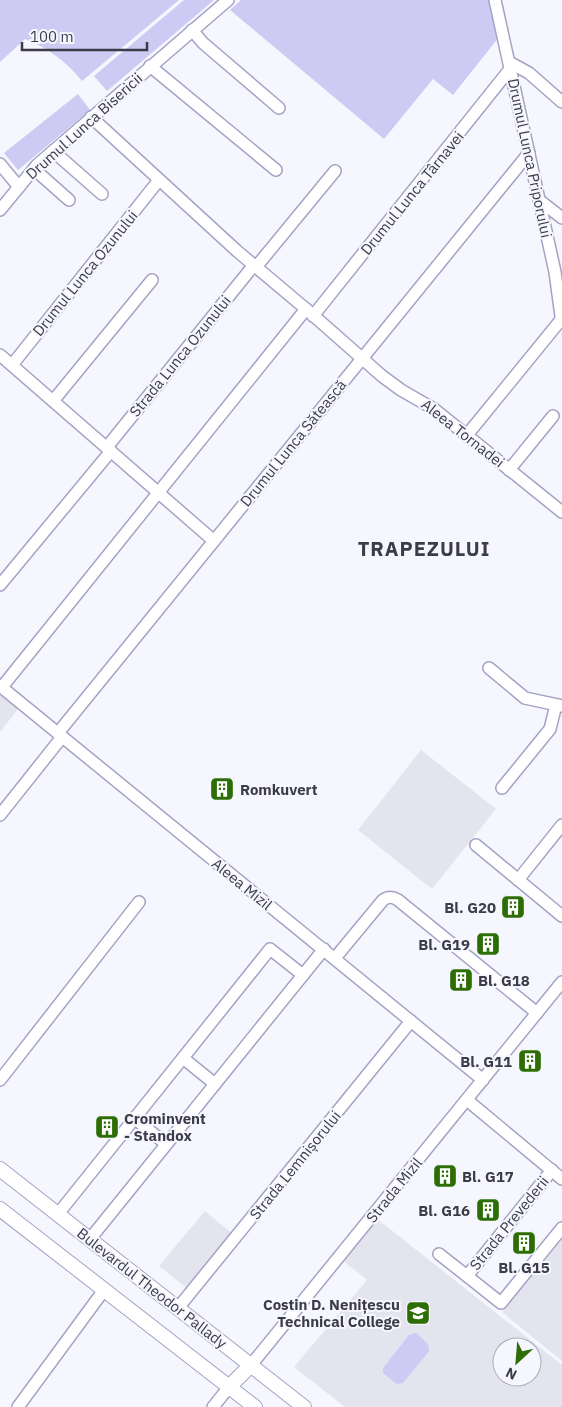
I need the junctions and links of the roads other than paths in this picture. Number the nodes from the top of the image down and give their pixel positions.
1 (228, 0) edge
2 (495, 0) edge
3 (192, 30) junction
4 (150, 66) junction
5 (510, 66) junction
6 (562, 102) edge
7 (278, 108) dead end
8 (91, 117) junction
9 (53, 151) junction
10 (529, 153) junction
11 (0, 164) edge
12 (34, 169) junction
13 (276, 170) dead end
14 (335, 171) dead end
15 (159, 180) junction
16 (19, 187) junction
17 (102, 194) dead end
18 (69, 200) dead end
19 (539, 200) junction
20 (0, 210) edge
21 (562, 218) edge
22 (255, 266) junction
23 (558, 275) edge
24 (152, 280) dead end
25 (310, 312) junction
26 (561, 319) edge
27 (0, 355) edge
28 (361, 358) junction
29 (12, 365) junction
30 (53, 401) junction
31 (553, 416) dead end
32 (468, 435) junction
33 (109, 449) junction
34 (509, 470) junction
35 (158, 492) junction
36 (562, 512) edge
37 (214, 540) junction
38 (0, 585) edge
39 (489, 668) dead end
40 (1, 686) edge
41 (559, 706) edge
42 (60, 735) junction
43 (502, 788) dead end
44 (0, 815) edge
45 (562, 825) edge
46 (476, 845) dead end
47 (518, 880) junction
48 (139, 902) dead end
49 (562, 916) edge
50 (324, 949) junction
51 (335, 958) junction
52 (302, 975) junction
53 (562, 982) edge
54 (537, 1013) junction
55 (411, 1022) junction
56 (183, 1058) junction
57 (0, 1080) edge
58 (483, 1080) junction
59 (215, 1084) junction
60 (467, 1100) junction
61 (134, 1118) junction
62 (166, 1144) junction
63 (0, 1169) edge
64 (552, 1170) junction
65 (562, 1179) edge
66 (0, 1209) edge
67 (58, 1214) junction
68 (562, 1228) edge
69 (90, 1239) junction
70 (439, 1254) dead end
71 (467, 1276) junction
72 (104, 1290) junction
73 (178, 1308) junction
74 (251, 1365) junction
75 (229, 1387) junction
76 (18, 1407) edge
77 (213, 1407) edge
78 (255, 1407) edge
79 (304, 1407) edge

1 - 3 street, Drumul Lunca Bisericii
2 - 5 street, Drumul Lunca Priporului
3 - 4 street, Drumul Lunca Bisericii
3 - 7 street
4 - 8 street, Drumul Lunca Bisericii
4 - 13 street, Drumul Lunca Bisericii
5 - 6 street
5 - 10 street, Drumul Lunca Priporului
5 - 25 street, Drumul Lunca Târnavei
8 - 9 street, Drumul Lunca Bisericii
8 - 15 street
9 - 12 street, Drumul Lunca Bisericii
9 - 17 street
10 - 19 street, Drumul Lunca Priporului
10 - 28 street, Drumul Lunca Sătească
11 - 16 street
12 - 16 street, Drumul Lunca Bisericii
12 - 18 street
14 - 22 street, Strada Lunca Ozunului
15 - 22 street
15 - 29 street, Drumul Lunca Ozunului
16 - 20 street, Drumul Lunca Bisericii
19 - 21 street
19 - 23 street, Drumul Lunca Priporului
22 - 25 street
22 - 33 street, Strada Lunca Ozunului
23 - 26 street, Drumul Lunca Priporului
24 - 30 street
25 - 28 street
25 - 35 street
26 - 32 street
27 - 29 street
28 - 32 street, Aleea Tornadei
28 - 37 street, Drumul Lunca Sătească
29 - 30 street
30 - 33 street
31 - 34 street
32 - 34 street, Aleea Tornadei
33 - 35 street
33 - 38 street, Strada Lunca Ozunului
34 - 36 street, Aleea Tornadei
35 - 37 street
35 - 40 street, Aleea Mizil
37 - 42 street, Drumul Lunca Sătească
39 - 41 street
40 - 42 street, Aleea Mizil
41 - 43 street
42 - 44 street, Drumul Lunca Sătească
42 - 50 street, Aleea Mizil
45 - 47 street
46 - 47 street
47 - 49 street
48 - 57 street
50 - 51 street, Aleea Mizil
50 - 52 street
51 - 54 street
51 - 55 street, Aleea Mizil
52 - 56 street
52 - 59 street
53 - 54 street, Strada Mizil
54 - 58 street, Strada Mizil
55 - 58 street, Aleea Mizil
55 - 73 street, Strada Lemnișorului
56 - 59 street
56 - 61 street
58 - 60 street, Strada Mizil
59 - 62 street
60 - 64 street, Strada Prevederii
60 - 74 street, Strada Mizil
61 - 62 street
61 - 67 street
62 - 69 street
63 - 67 main road, Bulevardul Theodor Pallady
64 - 65 street, Strada Prevederii
64 - 71 street, Strada Prevederii
66 - 72 main road, Bulevardul Theodor Pallady
67 - 69 main road, Bulevardul Theodor Pallady
68 - 71 street, Strada Prevederii
69 - 73 main road, Bulevardul Theodor Pallady
70 - 71 street, Strada Prevederii
72 - 75 main road, Bulevardul Theodor Pallady
72 - 76 street
73 - 74 main road, Bulevardul Theodor Pallady
74 - 75 main road
74 - 79 main road, Bulevardul Theodor Pallady
75 - 77 street
75 - 78 main road, Bulevardul Theodor Pallady

